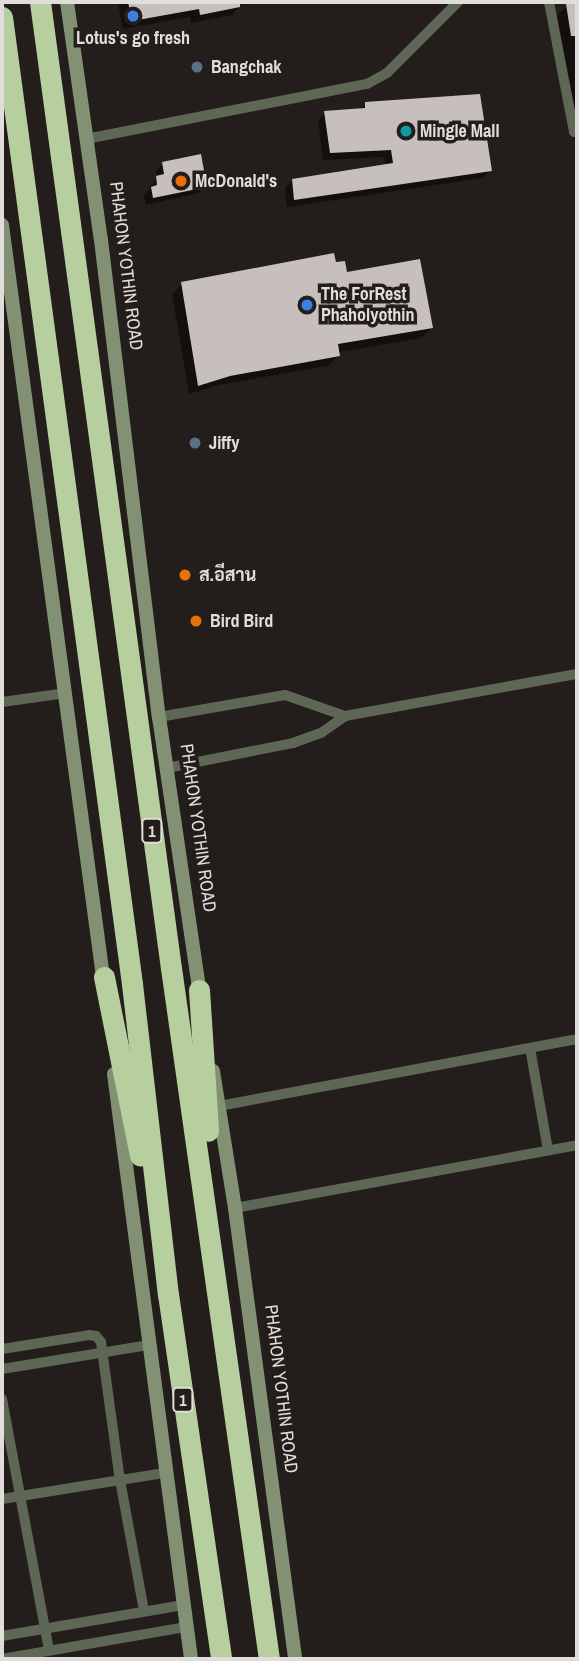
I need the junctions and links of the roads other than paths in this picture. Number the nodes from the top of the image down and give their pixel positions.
1 (40, 2) edge
2 (67, 2) edge
3 (458, 2) edge
4 (549, 2) edge
5 (2, 17) edge
6 (577, 131) edge
7 (86, 139) junction
8 (2, 225) edge
9 (577, 674) edge
10 (66, 692) junction
11 (2, 702) edge
12 (345, 716) junction
13 (159, 717) junction
14 (167, 768) junction
15 (104, 977) junction
16 (199, 990) junction
17 (577, 1039) edge
18 (530, 1048) junction
19 (219, 1106) junction
20 (577, 1145) edge
21 (548, 1150) junction
22 (235, 1208) junction
23 (218, 1283) junction
24 (168, 1294) junction
25 (148, 1345) junction
26 (2, 1349) edge
27 (104, 1352) junction
28 (2, 1369) edge
29 (2, 1399) edge
30 (165, 1473) junction
31 (120, 1480) junction
32 (18, 1496) junction
33 (2, 1499) edge
34 (183, 1605) junction
35 (144, 1611) junction
36 (186, 1627) junction
37 (46, 1628) junction
38 (2, 1636) edge
39 (49, 1650) junction
40 (2, 1659) edge
41 (191, 1659) edge
42 (220, 1659) edge
43 (269, 1659) edge
44 (295, 1659) edge

1 - 23 highway, 1
2 - 7 main road, PHAHON YOTHIN ROAD / 1
3 - 7 street
4 - 6 street
5 - 24 highway, 1
7 - 13 main road, PHAHON YOTHIN ROAD / 1
8 - 10 main road, 1
9 - 12 street
10 - 11 street
10 - 15 main road, 1
12 - 13 street
12 - 14 street
13 - 14 main road, PHAHON YOTHIN ROAD / 1
14 - 16 main road, PHAHON YOTHIN ROAD / 1
15 - 24 highway
15 - 25 main road, 1
16 - 19 main road, PHAHON YOTHIN ROAD / 1
16 - 23 highway
17 - 18 street
18 - 19 street
18 - 21 street
19 - 22 main road, PHAHON YOTHIN ROAD / 1
20 - 21 street
21 - 22 street
22 - 44 main road, PHAHON YOTHIN ROAD / 1
23 - 43 highway, 1
24 - 42 highway, 1
25 - 27 street
25 - 30 main road, 1
26 - 27 street
27 - 28 street
27 - 31 street
29 - 32 street
30 - 31 street
30 - 34 main road, 1
31 - 32 street
31 - 35 street
32 - 33 street
32 - 37 street
34 - 35 street
34 - 36 main road, 1
35 - 37 street
36 - 39 street
36 - 41 main road, 1
37 - 38 street
37 - 39 street
39 - 40 street

